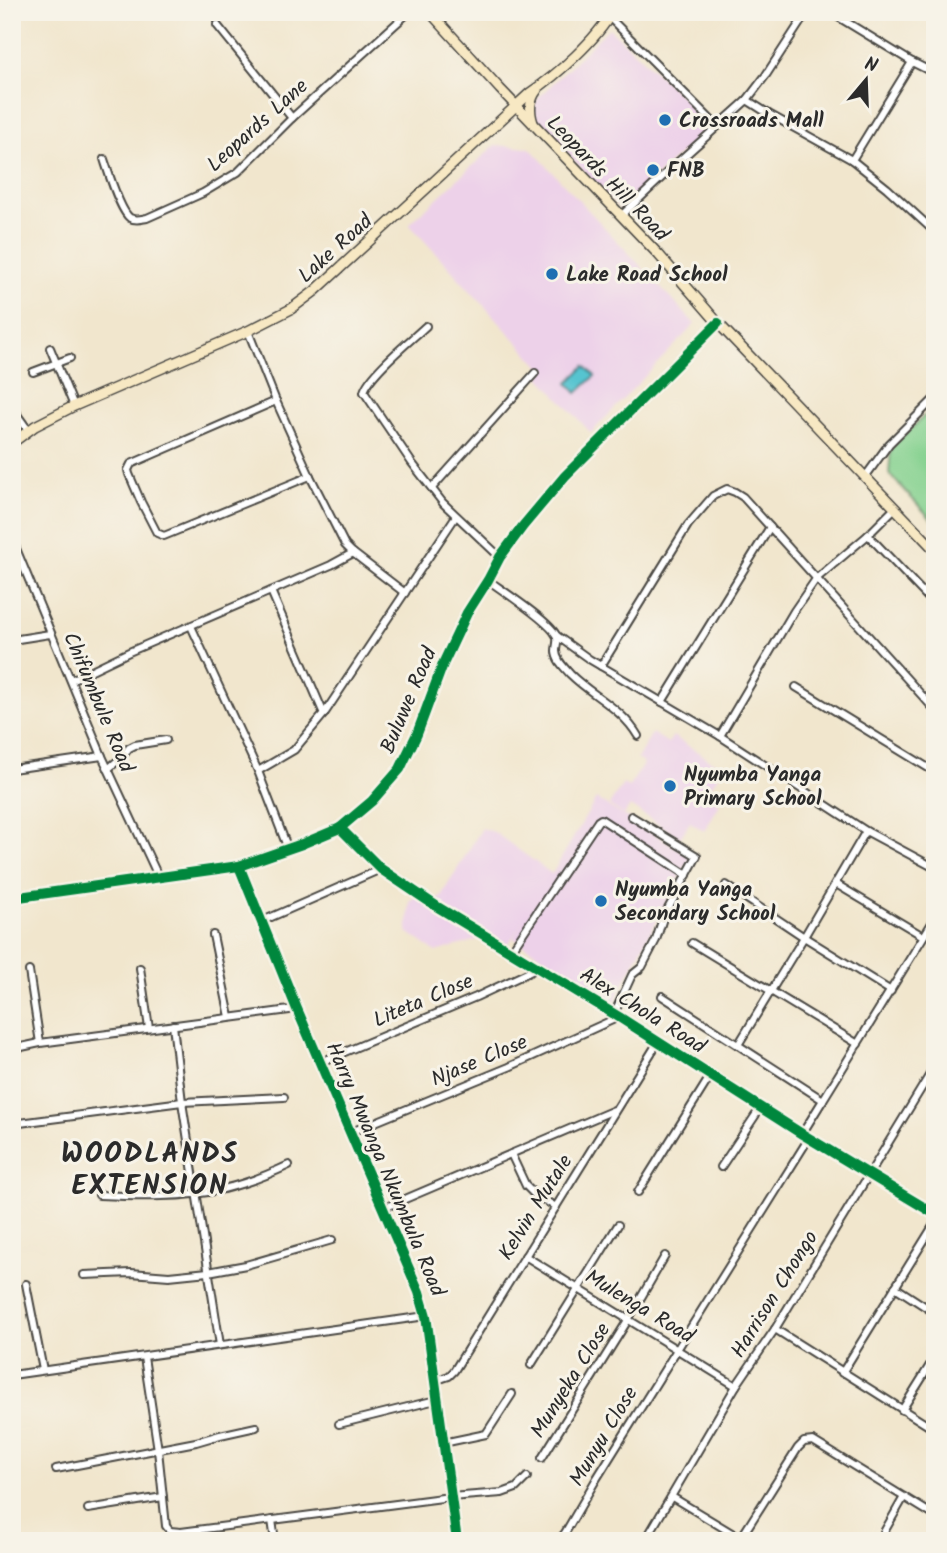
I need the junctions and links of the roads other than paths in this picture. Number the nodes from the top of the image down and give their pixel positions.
1 (409, 12) edge
2 (430, 12) edge
3 (807, 12) edge
4 (830, 12) edge
5 (610, 15) edge
6 (217, 25) dead end
7 (912, 62) junction
8 (935, 69) edge
9 (539, 87) junction
10 (500, 89) junction
11 (530, 93) junction
12 (747, 100) junction
13 (516, 106) junction
14 (292, 118) junction
15 (499, 122) junction
16 (533, 124) junction
17 (717, 126) junction
18 (104, 159) dead end
19 (852, 160) junction
20 (621, 216) junction
21 (935, 232) edge
22 (718, 323) junction
23 (426, 327) dead end
24 (248, 331) junction
25 (50, 348) dead end
26 (70, 358) dead end
27 (56, 363) junction
28 (33, 372) dead end
29 (535, 373) dead end
30 (935, 398) edge
31 (12, 400) edge
32 (276, 401) junction
33 (74, 406) junction
34 (28, 430) junction
35 (12, 443) edge
36 (310, 476) junction
37 (865, 477) junction
38 (432, 488) junction
39 (895, 508) junction
40 (456, 516) junction
41 (770, 527) junction
42 (868, 535) junction
43 (12, 539) edge
44 (935, 550) edge
45 (353, 554) junction
46 (500, 557) junction
47 (816, 579) junction
48 (488, 580) junction
49 (271, 591) junction
50 (405, 593) junction
51 (935, 605) edge
52 (191, 626) junction
53 (50, 634) junction
54 (557, 636) junction
55 (12, 640) edge
56 (601, 666) junction
57 (71, 680) junction
58 (796, 687) dead end
59 (662, 702) junction
60 (935, 710) edge
61 (324, 714) junction
62 (638, 736) dead end
63 (720, 736) junction
64 (166, 740) dead end
65 (102, 755) junction
66 (12, 769) edge
67 (108, 769) junction
68 (258, 771) junction
69 (935, 772) edge
70 (631, 816) dead end
71 (340, 828) junction
72 (866, 831) junction
73 (288, 849) junction
74 (239, 866) junction
75 (935, 868) edge
76 (381, 869) junction
77 (687, 875) junction
78 (158, 876) junction
79 (835, 884) junction
80 (726, 885) dead end
81 (12, 898) edge
82 (935, 918) edge
83 (260, 922) junction
84 (213, 935) dead end
85 (923, 936) junction
86 (804, 937) junction
87 (692, 943) dead end
88 (511, 951) junction
89 (140, 968) dead end
90 (538, 968) junction
91 (29, 971) dead end
92 (770, 991) junction
93 (891, 991) junction
94 (662, 996) dead end
95 (297, 1009) junction
96 (616, 1016) junction
97 (230, 1017) junction
98 (173, 1025) junction
99 (149, 1028) junction
100 (658, 1042) junction
101 (40, 1043) junction
102 (858, 1044) junction
103 (738, 1045) junction
104 (12, 1049) edge
105 (321, 1062) junction
106 (935, 1066) edge
107 (711, 1075) junction
108 (284, 1097) dead end
109 (823, 1100) junction
110 (182, 1102) junction
111 (761, 1107) junction
112 (615, 1110) junction
113 (12, 1124) edge
114 (351, 1132) junction
115 (802, 1134) junction
116 (810, 1138) junction
117 (511, 1154) junction
118 (289, 1165) dead end
119 (721, 1167) dead end
120 (869, 1174) junction
121 (638, 1192) dead end
122 (196, 1193) junction
123 (99, 1195) dead end
124 (556, 1207) junction
125 (384, 1208) junction
126 (935, 1214) edge
127 (935, 1223) edge
128 (618, 1225) dead end
129 (332, 1240) dead end
130 (526, 1256) junction
131 (665, 1256) dead end
132 (208, 1272) junction
133 (84, 1275) dead end
134 (26, 1284) dead end
135 (895, 1287) junction
136 (577, 1288) junction
137 (935, 1313) edge
138 (426, 1316) junction
139 (628, 1320) junction
140 (775, 1329) junction
141 (220, 1345) junction
142 (677, 1349) junction
143 (144, 1357) junction
144 (935, 1357) edge
145 (531, 1365) dead end
146 (43, 1370) junction
147 (842, 1373) junction
148 (12, 1376) edge
149 (434, 1381) junction
150 (736, 1386) junction
151 (512, 1394) dead end
152 (436, 1400) junction
153 (902, 1410) junction
154 (339, 1424) dead end
155 (256, 1427) dead end
156 (935, 1430) edge
157 (443, 1443) junction
158 (158, 1450) junction
159 (542, 1458) dead end
160 (56, 1469) dead end
161 (527, 1476) dead end
162 (163, 1497) junction
163 (450, 1497) junction
164 (672, 1497) junction
165 (904, 1497) junction
166 (88, 1509) dead end
167 (935, 1516) edge
168 (272, 1521) junction
169 (170, 1531) junction
170 (742, 1540) edge
171 (168, 1541) edge
172 (275, 1541) edge
173 (457, 1541) edge
174 (558, 1541) edge
175 (645, 1541) edge
176 (891, 1541) edge

1 - 14 street, Leopards Lane
2 - 10 main road, Leopards Hill Road
3 - 12 street
4 - 7 street
5 - 9 main road, Lake Road
5 - 17 street
6 - 14 street
7 - 8 street
7 - 19 street
9 - 11 main road, Lake Road
9 - 16 main road
10 - 11 main road
10 - 13 main road, Leopards Hill Road
10 - 15 main road
11 - 13 main road, Lake Road
12 - 17 street
12 - 19 street
13 - 15 main road, Lake Road
13 - 16 main road, Leopards Hill Road
14 - 18 street, Leopards Lane
15 - 16 main road
15 - 24 main road, Lake Road
16 - 20 main road, Leopards Hill Road
17 - 20 street
19 - 21 street
20 - 22 main road, Leopards Hill Road
22 - 37 main road, Leopards Hill Road
22 - 46 main road, Buluwe Road
23 - 38 street
24 - 32 street
24 - 33 main road, Lake Road
25 - 27 street
26 - 27 street
27 - 28 street
27 - 33 street
29 - 38 street
30 - 37 street
31 - 34 street
32 - 36 street
32 - 36 street
33 - 34 main road, Lake Road
34 - 35 main road, Lake Road
36 - 45 street
37 - 39 main road, Leopards Hill Road
38 - 40 street
39 - 42 street
39 - 44 main road, Leopards Hill Road
40 - 46 street
40 - 50 street
41 - 47 street
41 - 56 street
41 - 59 street
42 - 47 street
42 - 51 street
43 - 53 street, Chifumbule Road
45 - 49 street
45 - 50 street
46 - 48 main road, Buluwe Road
47 - 60 street
47 - 63 street
48 - 54 street
48 - 71 main road, Buluwe Road
49 - 52 street
49 - 61 street
50 - 61 street
52 - 57 street
52 - 68 street
53 - 55 street
53 - 57 street, Chifumbule Road
54 - 56 street
54 - 62 street
56 - 59 street
57 - 65 street, Chifumbule Road
58 - 69 street
59 - 63 street
61 - 68 street
63 - 72 street
64 - 67 street
65 - 66 street
65 - 67 street, Chifumbule Road
67 - 78 street, Chifumbule Road
68 - 73 street
70 - 77 street
71 - 73 main road, Buluwe Road
71 - 76 street, Alex Chola Road
72 - 75 street
72 - 79 street
73 - 74 main road, Buluwe Road
74 - 78 main road, Buluwe Road
74 - 83 street, Harry Mwanga Nkumbula Road
76 - 83 street
76 - 88 street, Alex Chola Road
77 - 88 street
77 - 96 street
78 - 81 main road, Buluwe Road
79 - 85 street
79 - 86 street
80 - 86 street
82 - 85 street
83 - 95 street, Harry Mwanga Nkumbula Road
84 - 97 street
85 - 93 street
86 - 92 street
86 - 93 street
87 - 92 street
88 - 90 street, Alex Chola Road
89 - 99 street
90 - 96 street, Alex Chola Road
90 - 105 street, Liteta Close
91 - 101 street
92 - 102 street
92 - 103 street
93 - 102 street
94 - 103 street
95 - 97 street
95 - 105 street, Harry Mwanga Nkumbula Road
96 - 100 street, Alex Chola Road
96 - 114 street, Njase Close
97 - 98 street
98 - 99 street
98 - 110 street
99 - 101 street
100 - 107 street, Alex Chola Road
100 - 112 street, Kelvin Mutale
101 - 104 street
102 - 109 street
103 - 109 street
105 - 114 street, Harry Mwanga Nkumbula Road
106 - 120 street, Harrison Chongo
107 - 111 street, Alex Chola Road
107 - 121 street
108 - 110 street
109 - 115 street
110 - 113 street
110 - 122 street
111 - 115 street, Alex Chola Road
111 - 119 street
112 - 117 street
112 - 124 street, Kelvin Mutale
114 - 125 street, Harry Mwanga Nkumbula Road
115 - 116 street, Alex Chola Road
116 - 120 street, Alex Chola Road
116 - 142 street, Munyu Close
117 - 124 street
117 - 125 street
118 - 122 street
120 - 126 street, Alex Chola Road
120 - 140 street, Harrison Chongo
122 - 123 street
122 - 132 street
124 - 130 street, Kelvin Mutale
125 - 138 street, Harry Mwanga Nkumbula Road
127 - 135 street
128 - 136 street
129 - 132 street
130 - 136 street, Mulenga Road
130 - 149 street, Kelvin Mutale
131 - 139 street, Munyeka Close
132 - 133 street
132 - 141 street
134 - 146 street
135 - 137 street
135 - 147 street
136 - 139 street, Mulenga Road
136 - 145 street
138 - 141 street
138 - 149 street, Harry Mwanga Nkumbula Road
139 - 142 street, Mulenga Road
139 - 159 street, Munyeka Close
140 - 147 street
140 - 150 street, Harrison Chongo
141 - 143 street
142 - 150 street, Mulenga Road
142 - 174 street, Munyu Close
143 - 146 street
143 - 158 street
144 - 153 street
146 - 148 street
147 - 153 street
149 - 152 street, Harry Mwanga Nkumbula Road
150 - 164 street, Harrison Chongo
151 - 157 street
152 - 154 street
152 - 157 street, Harry Mwanga Nkumbula Road
153 - 156 street
155 - 158 street
157 - 163 street, Harry Mwanga Nkumbula Road
158 - 160 street
158 - 162 street
161 - 163 street
162 - 166 street
162 - 169 street
163 - 168 street
163 - 173 street, Harry Mwanga Nkumbula Road
164 - 170 street
164 - 175 street, Harrison Chongo
165 - 167 street
165 - 170 street
165 - 176 street
168 - 169 street
168 - 172 street
169 - 171 street

